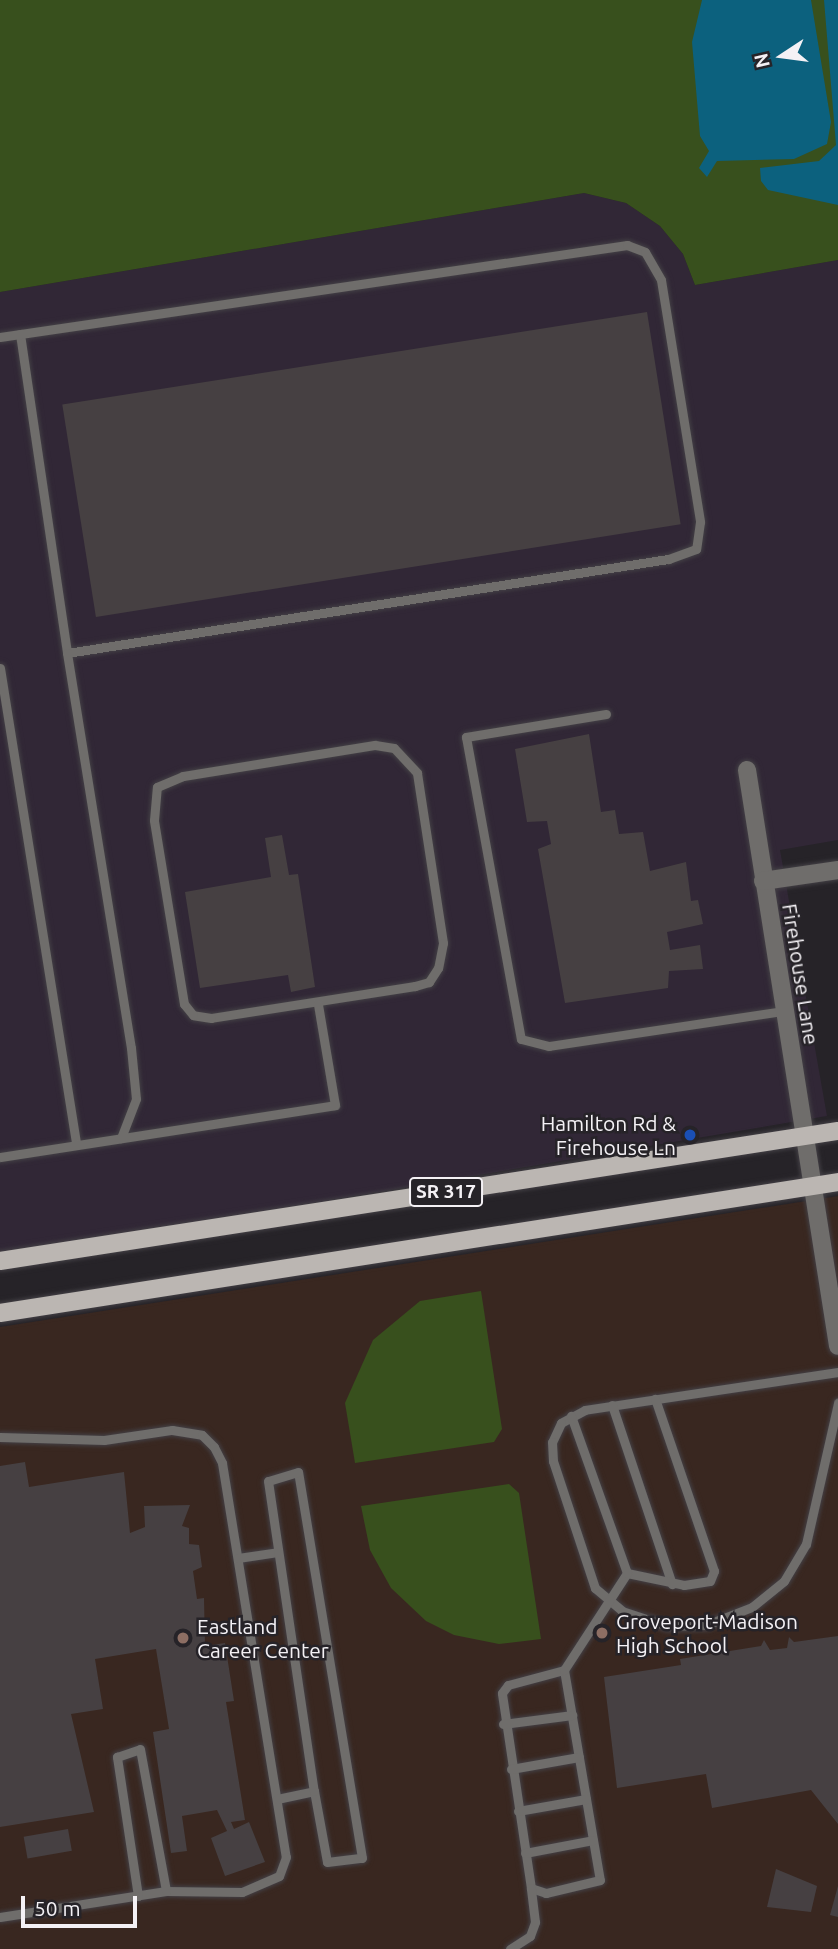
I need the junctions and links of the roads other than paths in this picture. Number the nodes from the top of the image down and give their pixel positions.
1 (20, 334) junction
2 (0, 337) edge
3 (66, 653) junction
4 (0, 668) edge
5 (606, 714) dead end
6 (747, 770) dead end
7 (838, 870) edge
8 (763, 881) junction
9 (318, 1004) junction
10 (784, 1011) junction
11 (838, 1131) edge
12 (804, 1137) junction
13 (121, 1138) junction
14 (76, 1145) junction
15 (0, 1157) edge
16 (838, 1182) edge
17 (812, 1185) junction
18 (0, 1261) edge
19 (0, 1312) edge
20 (838, 1346) edge
21 (838, 1373) edge
22 (655, 1399) junction
23 (838, 1403) edge
24 (612, 1405) junction
25 (571, 1416) junction
26 (0, 1437) edge
27 (278, 1552) junction
28 (238, 1558) junction
29 (627, 1573) junction
30 (672, 1584) junction
31 (607, 1602) junction
32 (564, 1670) junction
33 (572, 1715) junction
34 (503, 1724) junction
35 (579, 1757) junction
36 (511, 1769) junction
37 (314, 1791) junction
38 (277, 1799) junction
39 (586, 1799) junction
40 (518, 1811) junction
41 (593, 1840) junction
42 (525, 1853) junction
43 (531, 1888) junction
44 (166, 1891) junction
45 (138, 1896) junction
46 (0, 1917) edge
47 (510, 1949) edge

1 - 2 lane
1 - 3 lane
1 - 3 lane
3 - 13 lane
4 - 14 lane
5 - 10 lane
6 - 8 street, Firehouse Lane
7 - 8 street
8 - 10 street, Firehouse Lane
9 - 9 lane
9 - 13 lane
10 - 12 street, Firehouse Lane
11 - 12 main road, SR 317
12 - 17 street, Firehouse Lane
12 - 18 main road, SR 317
13 - 14 lane
14 - 15 lane
16 - 17 main road, SR 317
17 - 19 main road, SR 317
17 - 20 street, Firehouse Lane
21 - 22 lane
22 - 24 lane
22 - 30 lane
23 - 31 lane
24 - 25 lane
24 - 30 lane
25 - 29 lane
25 - 31 lane
26 - 28 lane
27 - 28 lane
27 - 37 lane
27 - 37 lane
28 - 38 lane
29 - 30 lane
29 - 31 lane
31 - 32 lane
32 - 33 lane
32 - 34 lane
33 - 34 lane
33 - 35 lane
34 - 36 lane
35 - 36 lane
35 - 39 lane
36 - 40 lane
37 - 38 lane
38 - 44 lane
39 - 40 lane
39 - 41 lane
40 - 42 lane
41 - 42 lane
41 - 43 lane
42 - 43 lane
43 - 47 lane
44 - 45 lane
44 - 45 lane
45 - 46 lane

